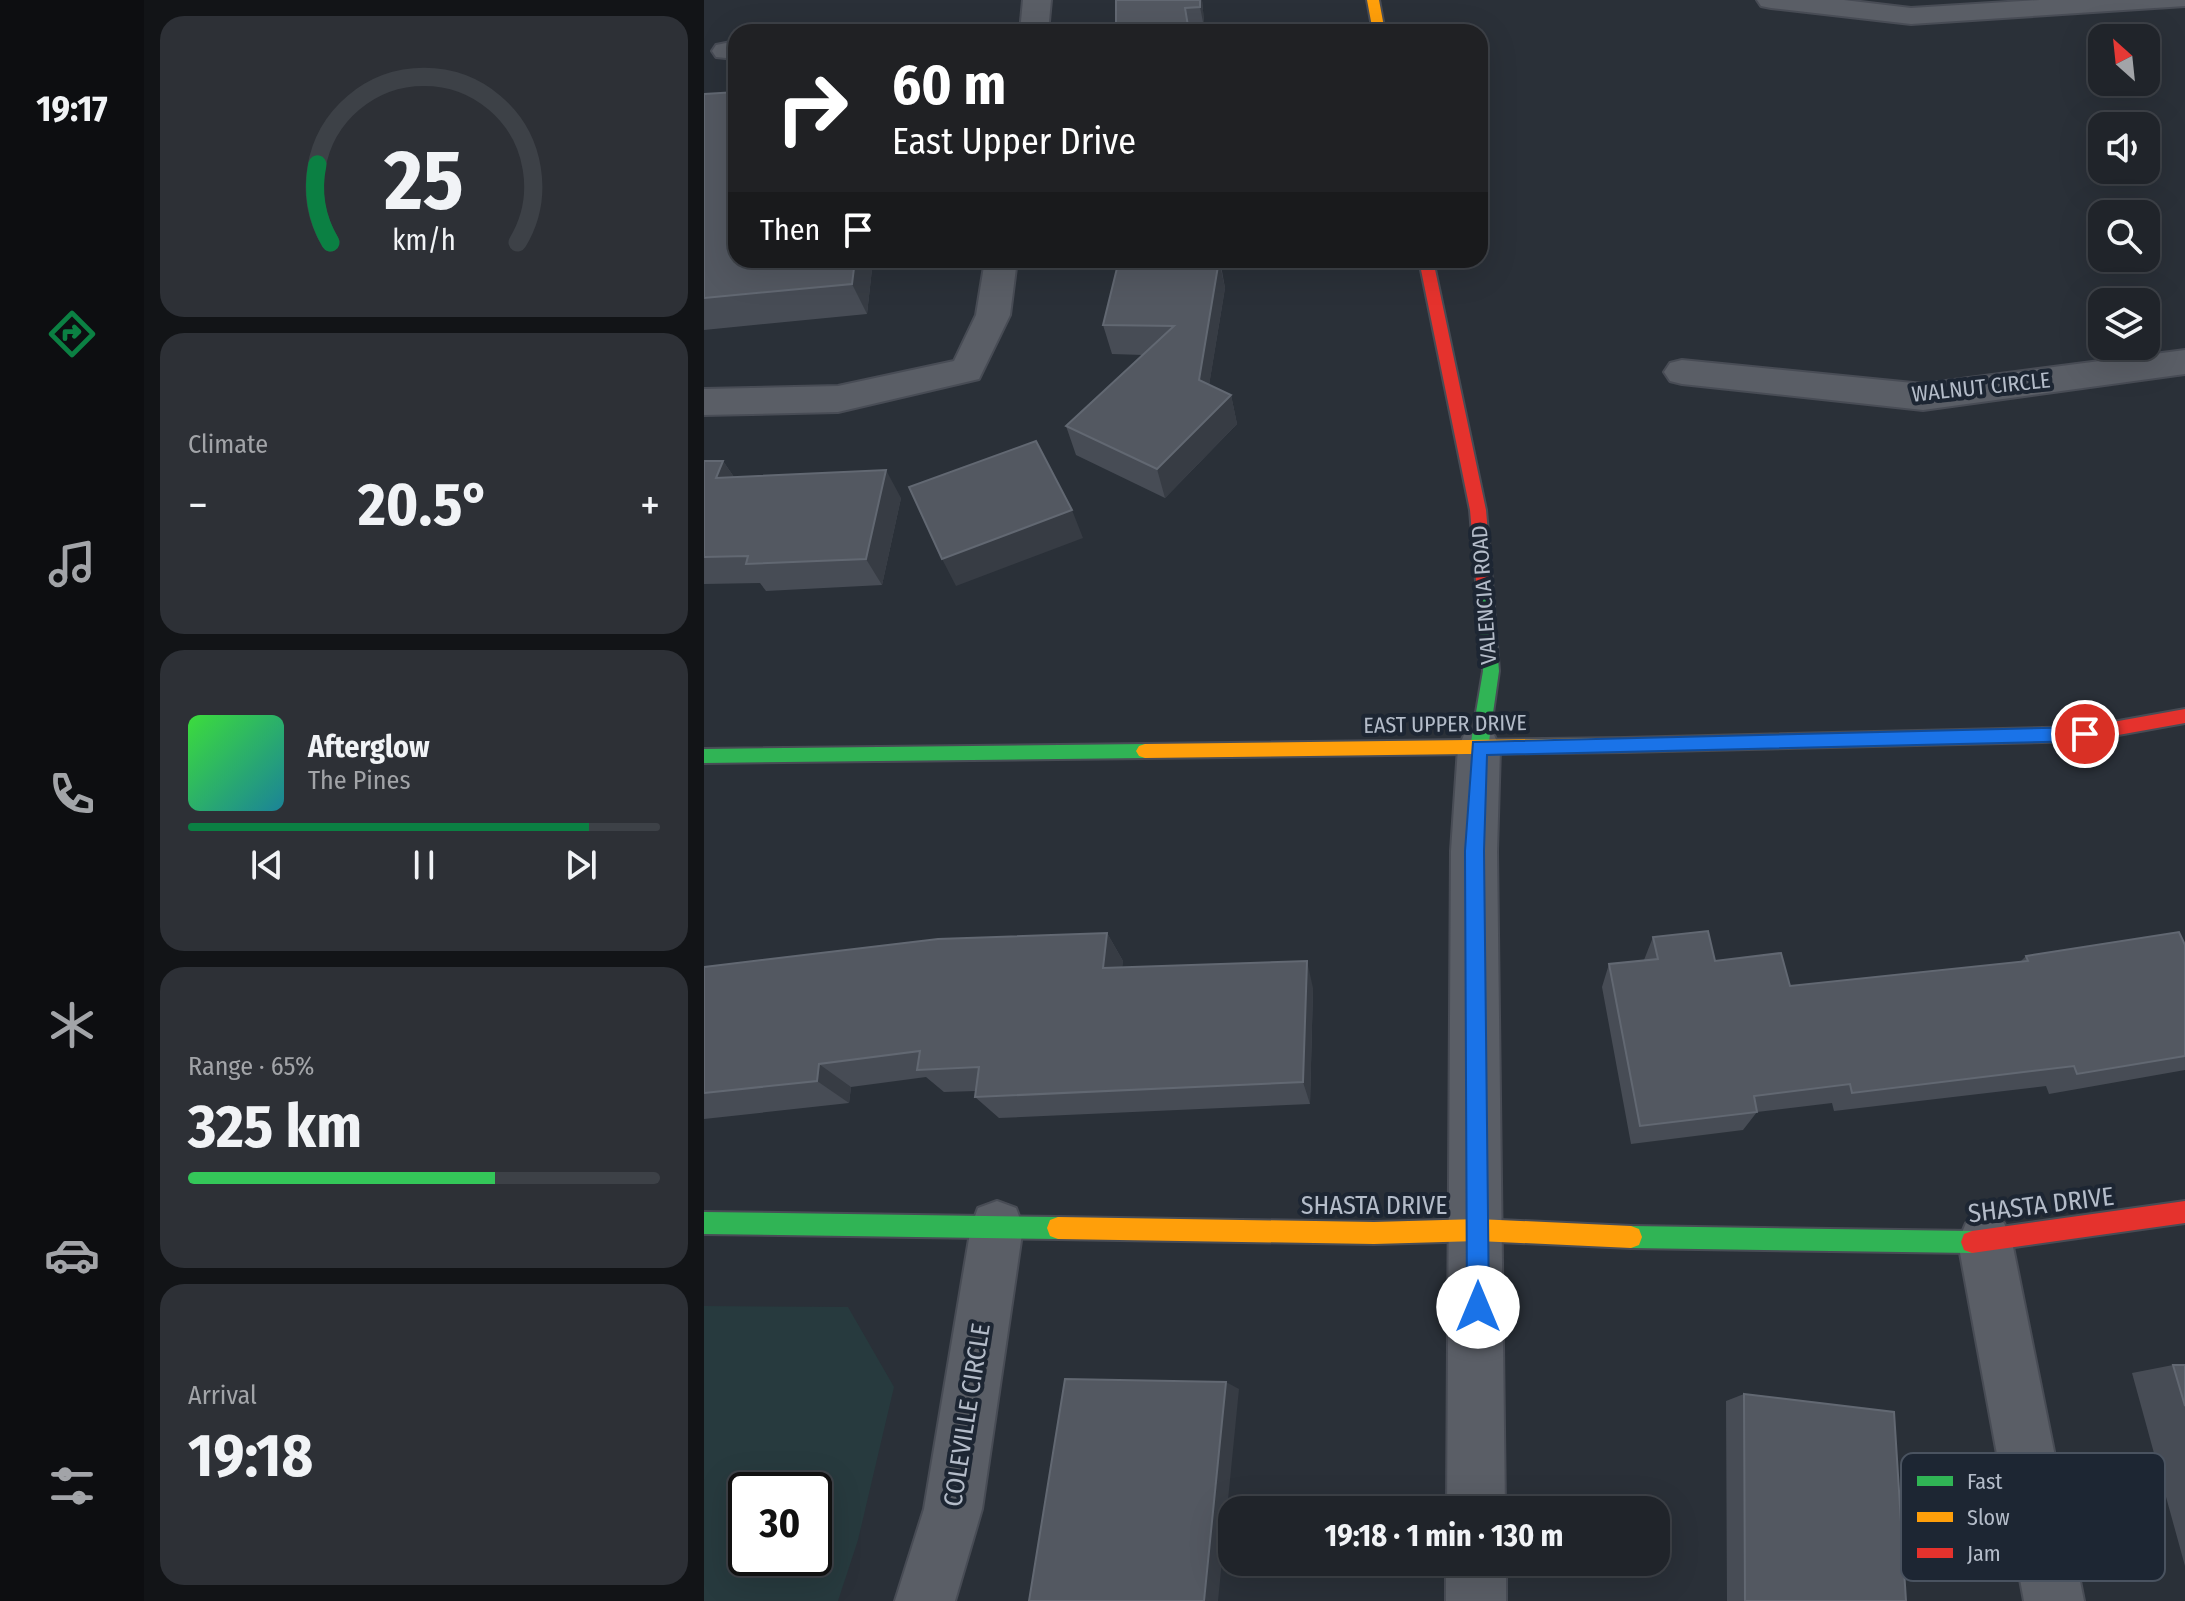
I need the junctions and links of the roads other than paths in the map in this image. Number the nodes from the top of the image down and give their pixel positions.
1 (1037, 0) edge
2 (1373, 0) edge
3 (1771, 0) edge
4 (2178, 0) edge
5 (1035, 24) edge
6 (1378, 24) edge
7 (1000, 268) edge
8 (1428, 268) edge
9 (2185, 362) edge
10 (1682, 372) dead end
11 (704, 402) edge
12 (2185, 716) edge
13 (1479, 748) junction
14 (704, 756) edge
15 (2185, 1212) edge
16 (704, 1223) edge
17 (997, 1227) junction
18 (1478, 1230) junction
19 (1985, 1242) junction
20 (2026, 1453) edge
21 (1476, 1496) edge
22 (1476, 1576) edge
23 (2050, 1581) edge
24 (925, 1601) edge
25 (1476, 1601) edge
26 (2054, 1601) edge

1 - 5 street
2 - 6 street
3 - 4 street
7 - 11 street
8 - 13 street, VALENCIA ROAD
9 - 10 street, WALNUT CIRCLE
12 - 13 street, EAST UPPER DRIVE
13 - 14 street, EAST UPPER DRIVE
13 - 18 street, VALENCIA ROAD
15 - 19 street, SHASTA DRIVE
16 - 17 street, SHASTA DRIVE
17 - 18 street, SHASTA DRIVE
17 - 24 street, COLEVILLE CIRCLE
18 - 19 street, SHASTA DRIVE
18 - 21 street, VALENCIA ROAD
19 - 20 street
22 - 25 street
23 - 26 street

